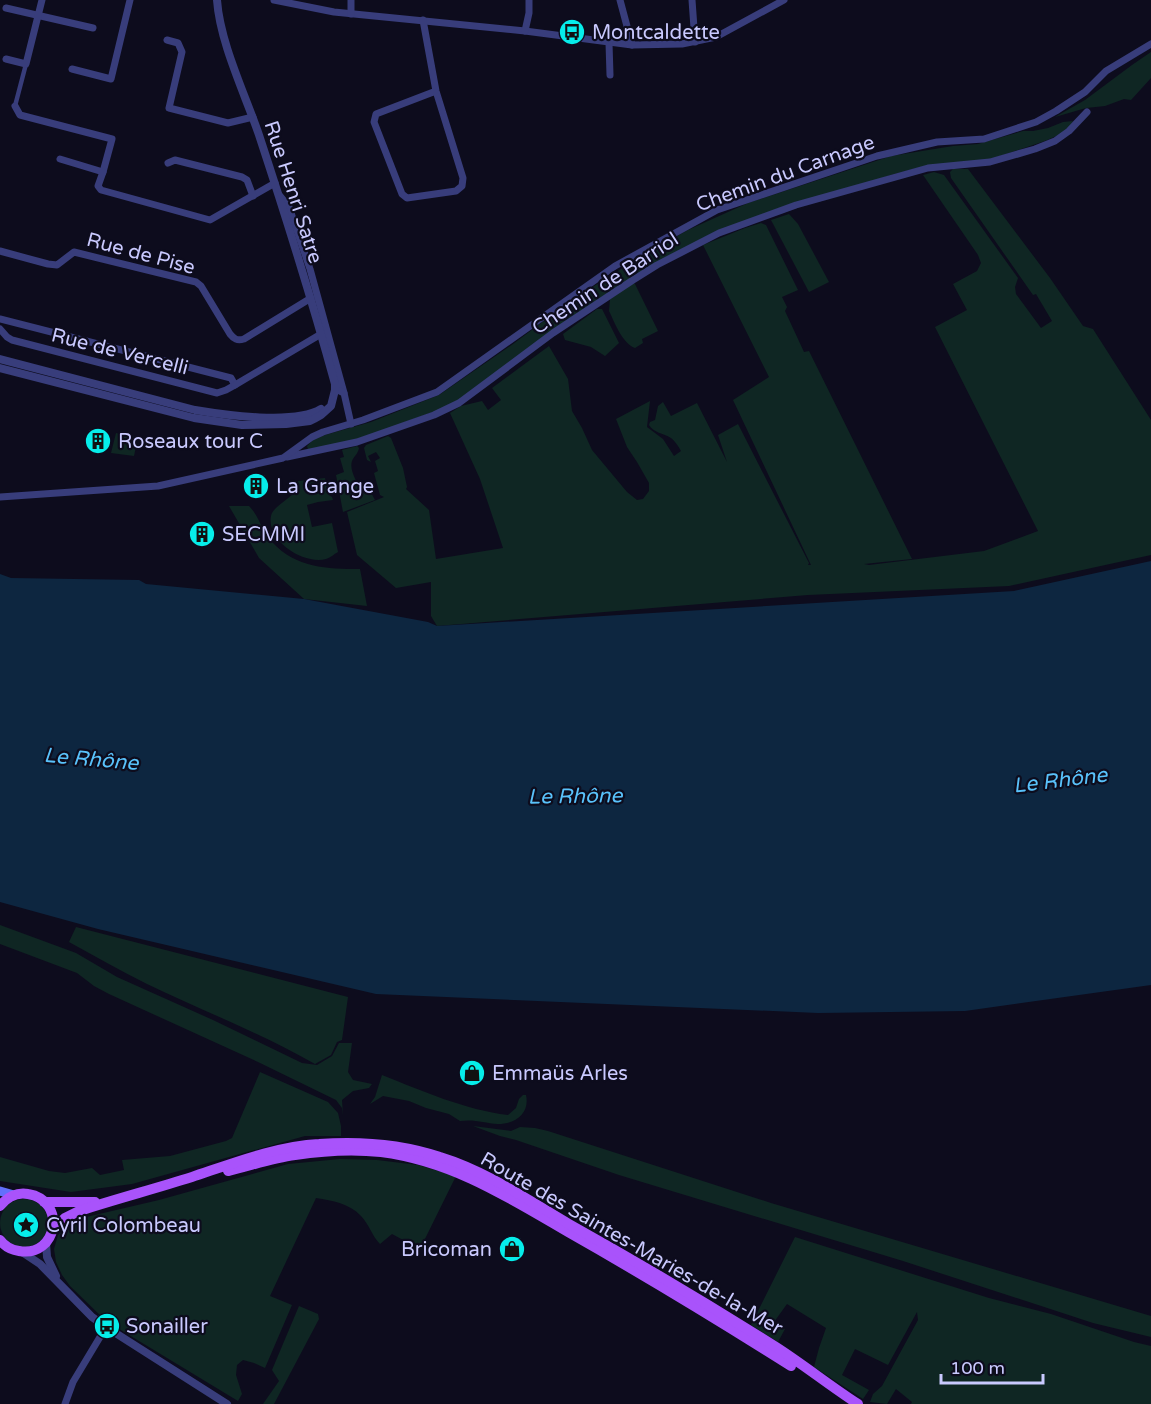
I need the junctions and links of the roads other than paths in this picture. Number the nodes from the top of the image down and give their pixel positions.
1 (42, 0) edge
2 (130, 0) edge
3 (217, 0) edge
4 (274, 0) edge
5 (351, 0) edge
6 (529, 0) edge
7 (620, 0) edge
8 (692, 0) edge
9 (784, 0) edge
10 (6, 8) dead end
11 (351, 14) junction
12 (38, 15) junction
13 (423, 20) junction
14 (93, 28) dead end
15 (525, 31) junction
16 (167, 40) dead end
17 (695, 42) junction
18 (609, 43) junction
19 (1151, 44) edge
20 (632, 45) junction
21 (6, 59) dead end
22 (26, 64) junction
23 (72, 69) dead end
24 (610, 75) dead end
25 (436, 91) junction
26 (15, 106) joint
27 (1087, 112) dead end
28 (253, 117) junction
29 (60, 159) dead end
30 (168, 164) dead end
31 (103, 172) junction
32 (275, 183) junction
33 (253, 196) junction
34 (280, 196) junction
35 (0, 251) edge
36 (311, 298) junction
37 (0, 318) edge
38 (0, 329) edge
39 (321, 334) junction
40 (0, 359) edge
41 (0, 368) edge
42 (235, 385) junction
43 (338, 393) junction
44 (351, 424) junction
45 (308, 448) dead end
46 (302, 454) junction
47 (283, 458) junction
48 (0, 497) edge
49 (0, 1191) edge
50 (14, 1195) junction
51 (44, 1202) junction
52 (108, 1202) junction
53 (0, 1206) edge
54 (52, 1230) junction
55 (46, 1243) junction
56 (3, 1246) edge
57 (22, 1252) junction
58 (61, 1285) junction
59 (106, 1328) junction
60 (65, 1404) edge
61 (227, 1404) edge
62 (858, 1404) edge

1 - 12 street
2 - 23 street
3 - 28 street, Rue Henri Satre
4 - 11 street
5 - 11 street
6 - 15 street
7 - 20 street
8 - 17 street
9 - 17 street
10 - 12 street
11 - 13 street
12 - 14 street
12 - 22 street
13 - 15 street
13 - 25 street
15 - 18 street
16 - 28 street
17 - 20 street
18 - 20 street
18 - 24 street
19 - 44 street, Chemin du Carnage
21 - 22 street
22 - 26 street
25 - 25 street
26 - 31 street
27 - 46 street, Chemin de Barriol
28 - 32 street, Rue Henri Satre
29 - 31 street
30 - 33 street
31 - 33 street
32 - 33 street
32 - 34 street, Rue Henri Satre
34 - 36 street, Rue Henri Satre
34 - 43 street
35 - 36 street, Rue de Pise
36 - 39 street, Rue Henri Satre
37 - 42 street, Rue de Vercelli
38 - 42 street, Rue de Vercelli
39 - 42 street, Rue de Vercelli
39 - 43 street, Rue Henri Satre
40 - 43 street
41 - 43 street
43 - 44 street
44 - 47 street, Chemin du Carnage
45 - 46 street
46 - 47 street, Chemin de Barriol
47 - 48 street, Chemin de Barriol
49 - 50 main road
50 - 51 main road, Route des Saintes-Maries-de-la-Mer
50 - 53 main road
51 - 52 main road, Route des Saintes-Maries-de-la-Mer
51 - 54 main road
52 - 54 main road, Route des Saintes-Maries-de-la-Mer
52 - 62 main road, Route des Saintes-Maries-de-la-Mer
54 - 55 main road
55 - 57 main road
55 - 58 street
56 - 57 main road
57 - 58 street
58 - 59 street
59 - 60 street
59 - 61 street

